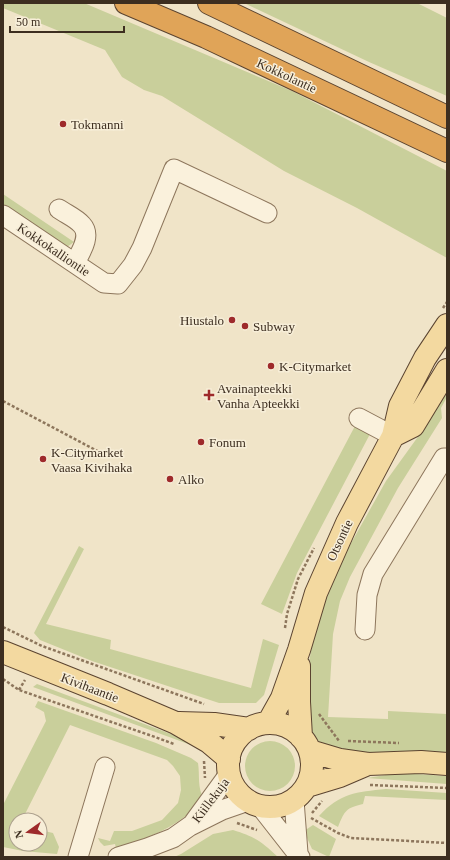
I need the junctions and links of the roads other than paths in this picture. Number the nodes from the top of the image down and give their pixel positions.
1 (126, 3) edge
2 (209, 3) edge
3 (447, 118) edge
4 (447, 151) edge
5 (58, 209) dead end
6 (267, 213) dead end
7 (3, 215) edge
8 (75, 263) junction
9 (444, 337) edge
10 (447, 370) edge
11 (359, 418) dead end
12 (393, 436) junction
13 (447, 458) edge
14 (365, 630) dead end
15 (299, 650) junction
16 (4, 654) edge
17 (176, 723) junction
18 (258, 726) junction
19 (306, 744) junction
20 (368, 764) junction
21 (447, 764) edge
22 (229, 766) junction
23 (105, 767) dead end
24 (300, 793) junction
25 (254, 804) junction
26 (190, 826) junction
27 (299, 855) edge
28 (78, 857) edge
29 (118, 857) edge

1 - 4 highway, Kokkolantie
2 - 3 highway
5 - 8 street
6 - 8 street, Kokkokalliontie
7 - 8 street, Kokkokalliontie
9 - 12 main road, Otsontie
10 - 12 main road
11 - 12 street
12 - 15 main road, Otsontie
13 - 14 street
15 - 18 main road, Otsontie
15 - 19 main road, Otsontie
16 - 17 main road, Kivihaantie
17 - 18 main road, Kivihaantie
17 - 22 main road, Kivihaantie
18 - 19 main road
18 - 22 main road
19 - 20 main road
19 - 24 main road
20 - 21 main road
20 - 24 main road
22 - 25 main road
22 - 26 street, Kiillekuja
23 - 28 street
24 - 25 main road
24 - 27 street
25 - 26 street, Kiillekuja
25 - 27 street
26 - 29 street, Kiillekuja

